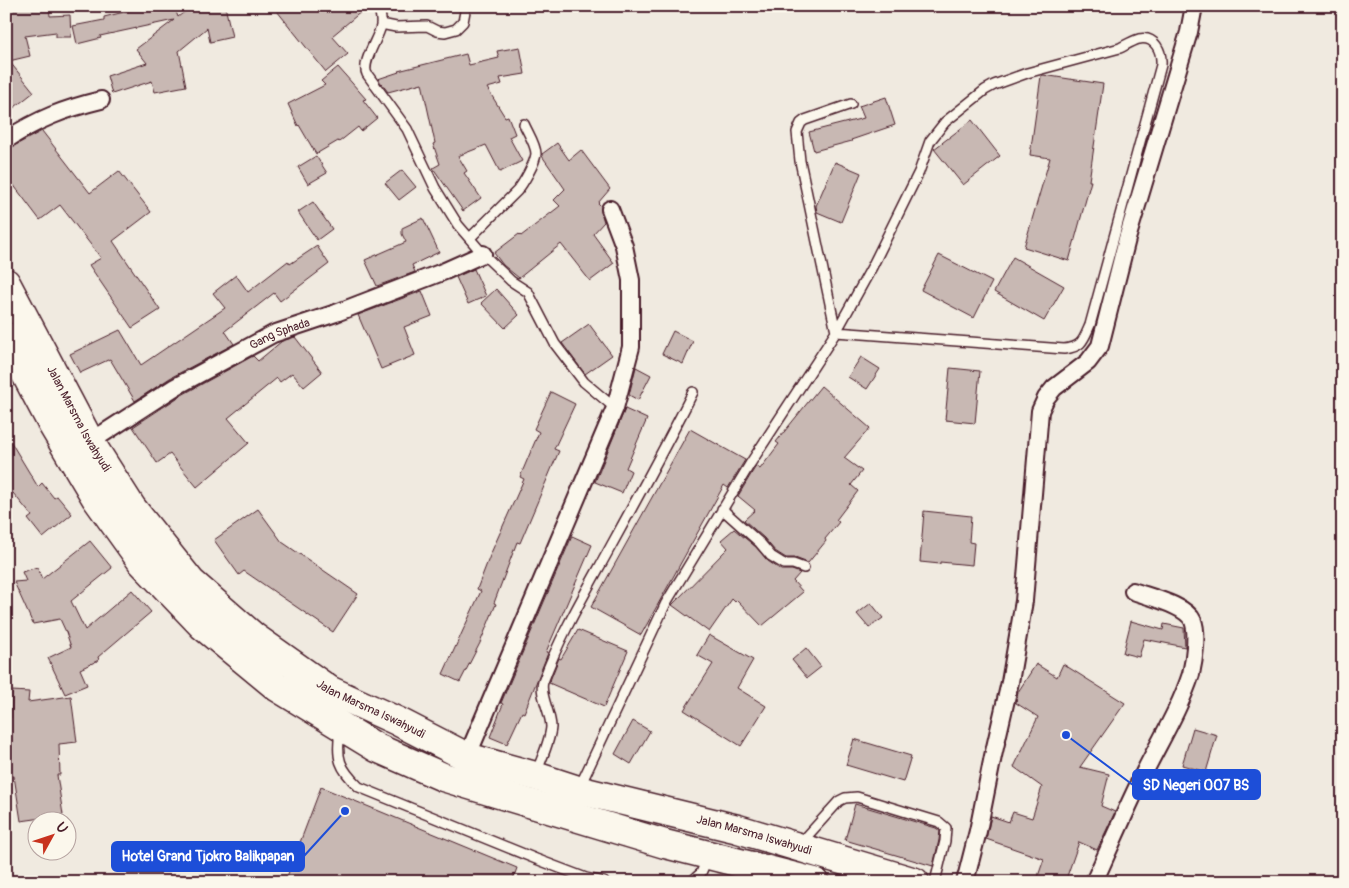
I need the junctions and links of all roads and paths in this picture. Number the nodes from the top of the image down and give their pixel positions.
1 (380, 6) edge
2 (466, 6) edge
3 (1194, 6) edge
4 (382, 24) junction
5 (101, 100) dead end
6 (851, 104) dead end
7 (524, 124) dead end
8 (6, 140) edge
9 (610, 210) dead end
10 (470, 238) junction
11 (482, 254) junction
12 (6, 284) edge
13 (836, 332) junction
14 (6, 337) edge
15 (693, 392) dead end
16 (615, 408) junction
17 (90, 442) junction
18 (722, 509) junction
19 (804, 568) dead end
20 (1133, 591) dead end
21 (341, 726) junction
22 (467, 757) junction
23 (535, 776) junction
24 (578, 790) junction
25 (798, 846) junction
26 (710, 855) junction
27 (604, 882) edge
28 (691, 882) edge
29 (815, 882) edge
30 (915, 882) edge
31 (935, 882) edge
32 (965, 882) edge
33 (1094, 882) edge

1 - 4 lane
2 - 4 lane
3 - 32 street
4 - 10 lane
5 - 8 street
6 - 13 lane
7 - 10 lane
9 - 16 street
10 - 11 lane
11 - 16 lane
11 - 17 street, Gang Sphada
12 - 17 highway, Jalan Marsma Iswahyudi
13 - 13 lane
13 - 18 lane
14 - 21 highway, Jalan Marsma Iswahyudi
15 - 23 lane
16 - 22 street
17 - 22 highway, Jalan Marsma Iswahyudi
18 - 19 lane
18 - 24 lane
20 - 33 street
21 - 26 highway, Jalan Marsma Iswahyudi
21 - 27 lane
22 - 23 highway, Jalan Marsma Iswahyudi
23 - 24 highway, Jalan Marsma Iswahyudi
24 - 25 highway, Jalan Marsma Iswahyudi
25 - 30 highway, Jalan Marsma Iswahyudi
25 - 31 lane
26 - 28 lane
26 - 29 highway, Jalan Marsma Iswahyudi

